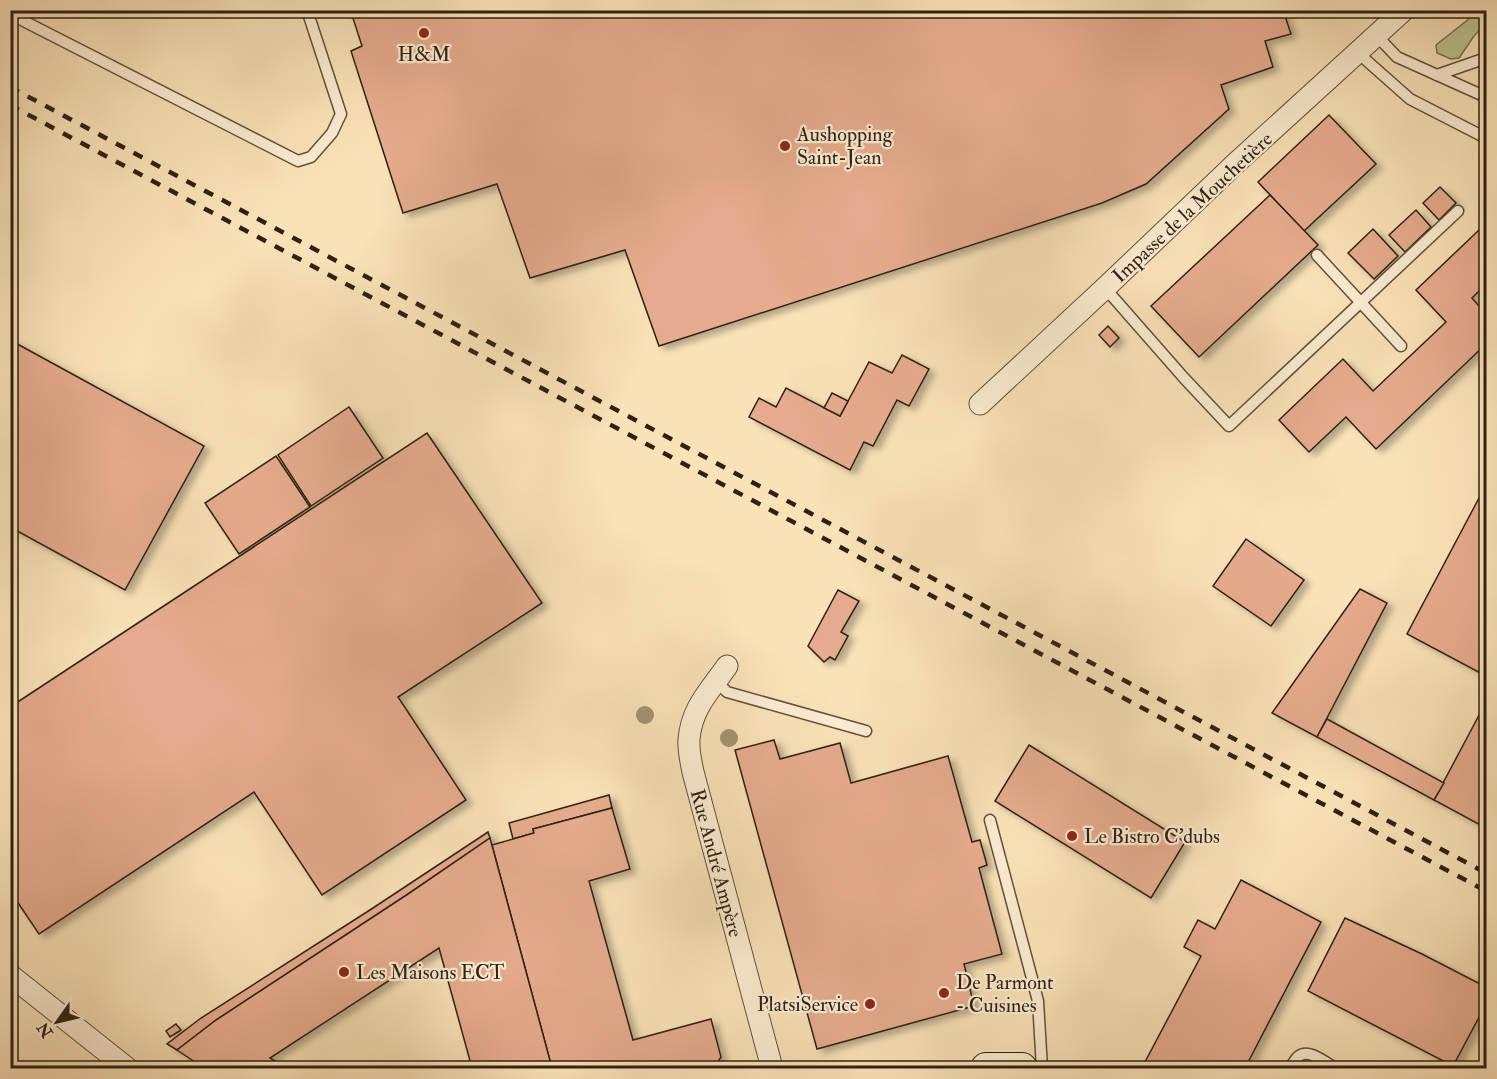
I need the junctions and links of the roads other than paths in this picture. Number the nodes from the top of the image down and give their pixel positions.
1 (307, 10) edge
2 (1404, 10) edge
3 (10, 14) edge
4 (1377, 36) junction
5 (1358, 53) junction
6 (1486, 58) edge
7 (1437, 75) junction
8 (1486, 97) edge
9 (1486, 138) edge
10 (1458, 212) dead end
11 (1317, 255) dead end
12 (1105, 288) junction
13 (1361, 303) junction
14 (1401, 346) dead end
15 (980, 404) dead end
16 (722, 673) joint
17 (866, 731) dead end
18 (990, 820) dead end
19 (10, 975) edge
20 (127, 1068) edge
21 (772, 1068) edge
22 (986, 1068) edge
23 (1024, 1068) edge
24 (1290, 1068) edge
25 (1335, 1068) edge

1 - 3 lane
2 - 4 street, Impasse de la Mouchetière
4 - 5 street, Impasse de la Mouchetière
4 - 7 lane
5 - 9 lane
5 - 12 street, Impasse de la Mouchetière
6 - 7 lane
7 - 8 lane
10 - 13 lane
11 - 13 lane
12 - 13 lane
12 - 15 street, Impasse de la Mouchetière
13 - 14 lane
16 - 17 lane
16 - 21 street, Rue André Ampère
18 - 23 lane
19 - 20 street
22 - 23 street
24 - 25 lane

